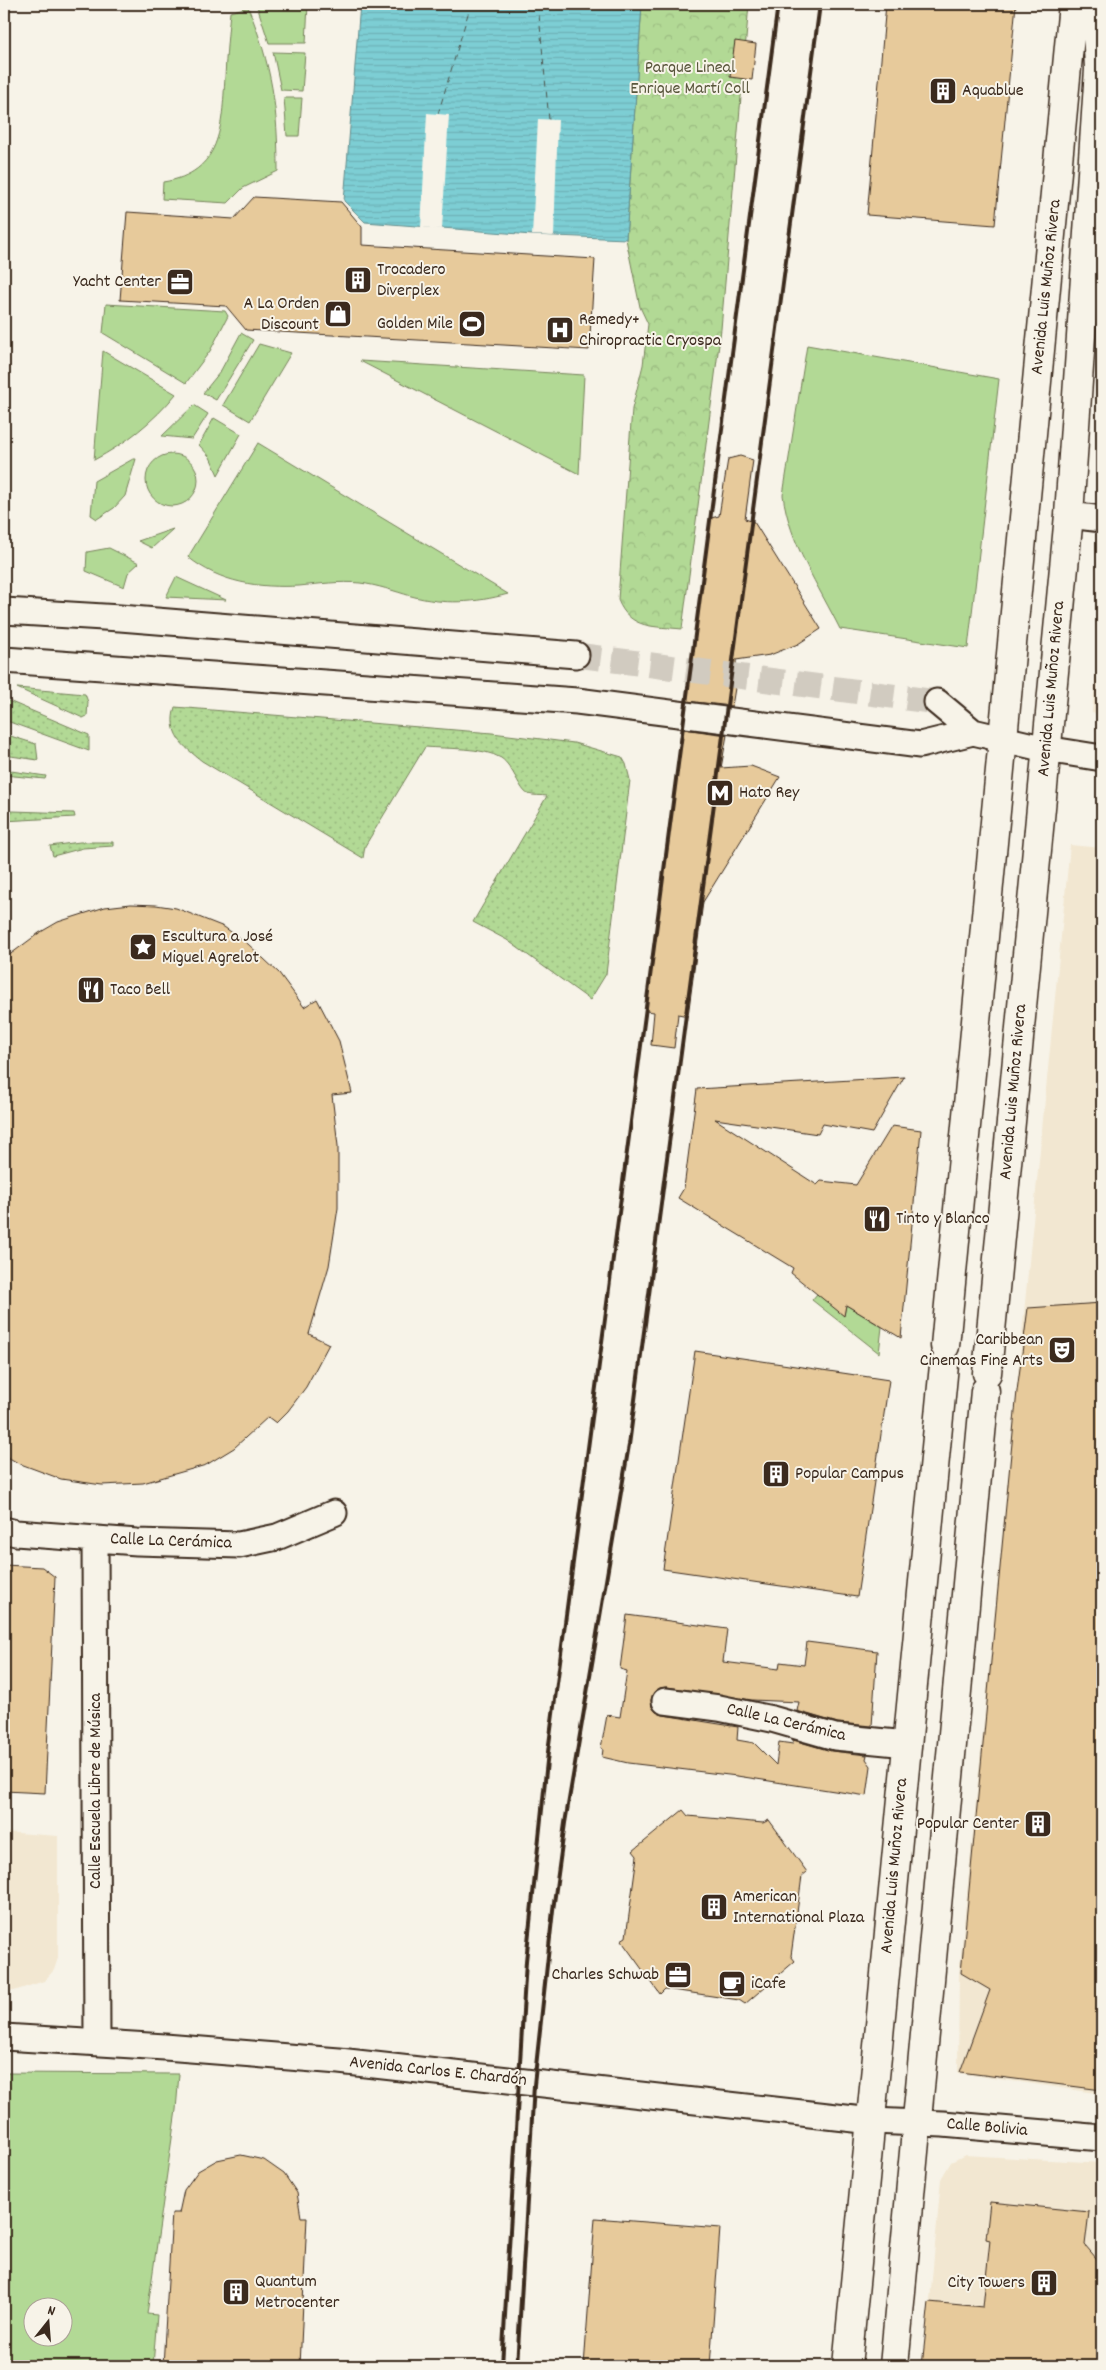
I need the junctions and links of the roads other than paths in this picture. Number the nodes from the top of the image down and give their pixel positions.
1 (1073, 4) edge
2 (1096, 4) edge
3 (1096, 234) edge
4 (1069, 515) junction
5 (1102, 519) edge
6 (4, 611) edge
7 (576, 655) tunnel mouth
8 (4, 660) edge
9 (937, 702) tunnel mouth
10 (973, 732) junction
11 (1004, 741) junction
12 (1046, 749) junction
13 (1102, 758) edge
14 (334, 1512) dead end
15 (4, 1530) edge
16 (95, 1539) junction
17 (665, 1701) dead end
18 (907, 1744) junction
19 (4, 2037) edge
20 (97, 2042) junction
21 (872, 2120) junction
22 (915, 2123) junction
23 (1102, 2138) edge
24 (847, 2366) edge
25 (894, 2366) edge

1 - 11 main road, Avenida Luis Muñoz Rivera
2 - 3 main road, Avenida Luis Muñoz Rivera
3 - 4 main road, Avenida Luis Muñoz Rivera
4 - 5 street
4 - 12 main road, Avenida Luis Muñoz Rivera
6 - 7 street
8 - 10 street
9 - 10 street
10 - 11 street
11 - 12 street
11 - 18 main road, Avenida Luis Muñoz Rivera
12 - 13 street
12 - 22 main road, Avenida Luis Muñoz Rivera
14 - 16 street, Calle La Cerámica
15 - 16 street, Calle La Cerámica
16 - 20 street, Calle Escuela Libre de Música
17 - 18 street, Calle La Cerámica
18 - 21 main road, Avenida Luis Muñoz Rivera
19 - 20 street, Avenida Carlos E. Chardón
20 - 21 street, Avenida Carlos E. Chardón
21 - 22 street, Calle Bolivia
21 - 24 main road, Avenida Luis Muñoz Rivera
22 - 23 street, Calle Bolivia
22 - 25 main road, Avenida Luis Muñoz Rivera

